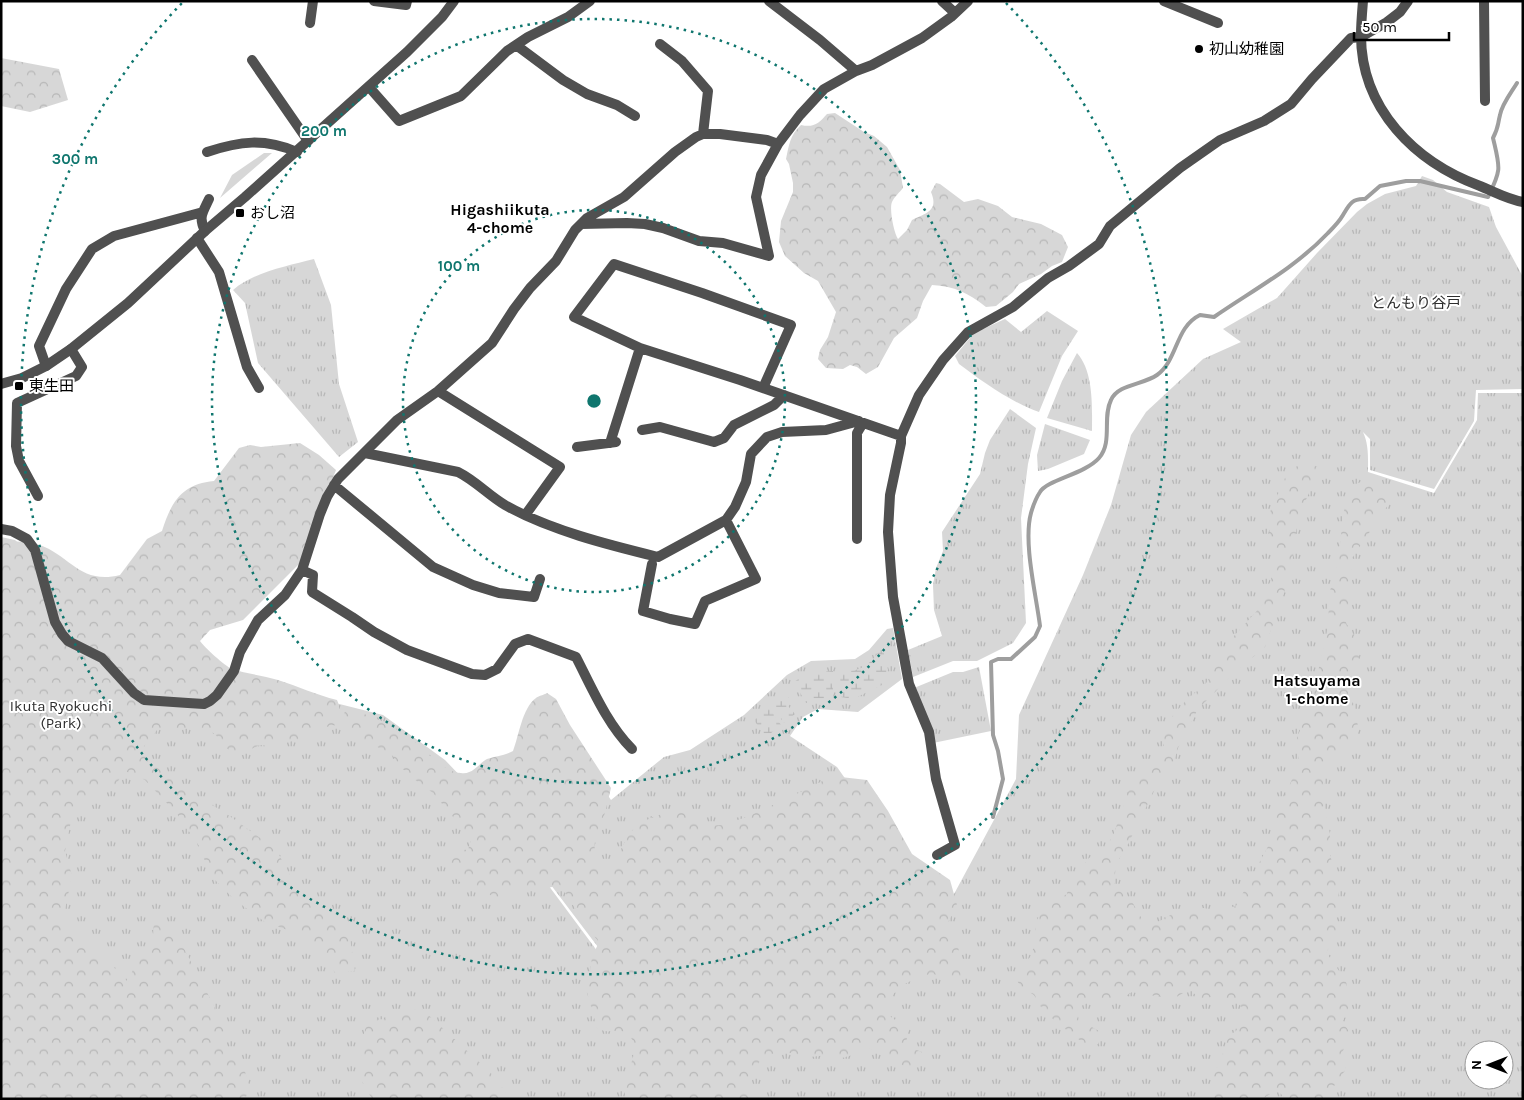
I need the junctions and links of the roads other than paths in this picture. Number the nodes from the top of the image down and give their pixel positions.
1 (313, 1) edge
2 (374, 1) edge
3 (407, 1) edge
4 (454, 1) edge
5 (590, 1) edge
6 (769, 1) edge
7 (942, 1) edge
8 (968, 1) edge
9 (1164, 1) edge
10 (1363, 1) edge
11 (1408, 1) edge
12 (1484, 1) edge
13 (956, 13) junction
14 (310, 23) dead end
15 (1218, 23) dead end
16 (1361, 37) junction
17 (660, 44) dead end
18 (516, 45) junction
19 (252, 60) dead end
20 (856, 71) junction
21 (369, 87) junction
22 (1485, 101) dead end
23 (636, 116) dead end
24 (703, 134) junction
25 (308, 141) junction
26 (778, 144) junction
27 (207, 152) dead end
28 (297, 152) junction
29 (209, 199) dead end
30 (1523, 202) edge
31 (203, 212) junction
32 (581, 224) junction
33 (205, 231) junction
34 (197, 238) junction
35 (640, 348) junction
36 (71, 350) junction
37 (46, 366) junction
38 (1, 384) edge
39 (259, 388) dead end
40 (762, 388) junction
41 (438, 391) junction
42 (784, 395) junction
43 (861, 422) junction
44 (642, 430) dead end
45 (901, 436) junction
46 (577, 447) dead end
47 (365, 453) junction
48 (334, 484) junction
49 (38, 496) dead end
50 (526, 514) junction
51 (726, 520) junction
52 (1, 529) edge
53 (857, 539) dead end
54 (652, 564) dead end
55 (302, 570) junction
56 (540, 579) dead end
57 (632, 749) dead end
58 (937, 855) dead end

1 - 14 street
2 - 3 street
4 - 21 street
5 - 18 street
6 - 20 street
7 - 13 street
8 - 13 street
9 - 15 street
10 - 16 street
11 - 16 street
12 - 22 street
13 - 20 street
16 - 30 street
16 - 45 street
17 - 24 street
18 - 21 street
18 - 23 street
19 - 25 street
20 - 26 street
21 - 25 street
24 - 26 street
24 - 32 street
25 - 28 street
26 - 32 street
27 - 28 street
28 - 33 street
29 - 31 street
31 - 33 street
31 - 37 street
32 - 41 street
33 - 34 street
34 - 36 street
34 - 39 street
35 - 40 street
35 - 40 street
35 - 46 street
36 - 37 street
36 - 49 street
37 - 38 street
40 - 42 street
41 - 47 street
41 - 50 street
42 - 43 street
42 - 44 street
43 - 45 street
43 - 51 street
43 - 53 street
45 - 58 street
47 - 48 street
47 - 50 street
48 - 55 street
48 - 56 street
50 - 51 street
51 - 54 street
52 - 55 street
55 - 57 street

